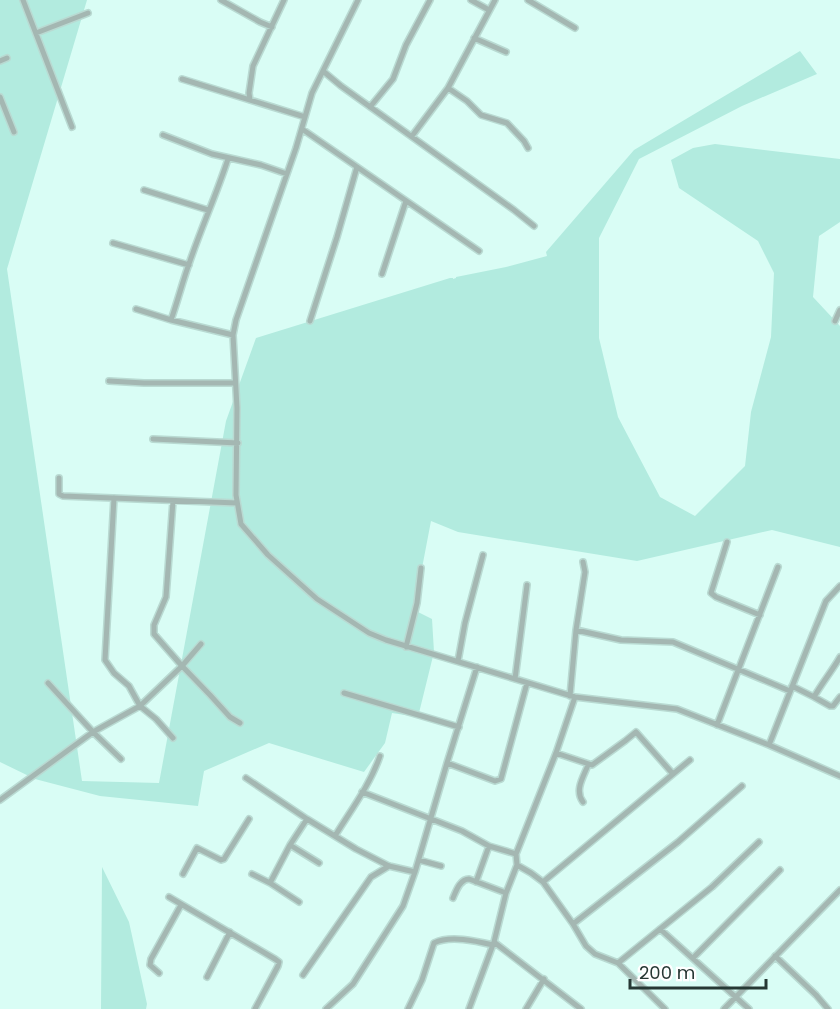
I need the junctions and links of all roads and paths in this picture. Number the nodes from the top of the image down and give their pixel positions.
1 (23, 0) edge
2 (221, 0) edge
3 (284, 0) edge
4 (358, 0) edge
5 (430, 0) edge
6 (471, 0) edge
7 (495, 0) edge
8 (528, 0) edge
9 (489, 10) junction
10 (88, 13) dead end
11 (272, 27) junction
12 (576, 28) dead end
13 (36, 33) junction
14 (474, 38) junction
15 (506, 52) dead end
16 (7, 58) dead end
17 (0, 61) edge
18 (323, 71) junction
19 (182, 79) dead end
20 (448, 88) junction
21 (0, 97) edge
22 (250, 100) junction
23 (370, 107) junction
24 (304, 117) junction
25 (72, 127) dead end
26 (302, 129) junction
27 (14, 132) dead end
28 (163, 135) dead end
29 (412, 136) junction
30 (528, 148) dead end
31 (228, 159) junction
32 (357, 167) junction
33 (287, 174) junction
34 (144, 190) dead end
35 (406, 201) junction
36 (208, 210) junction
37 (534, 226) dead end
38 (113, 243) dead end
39 (479, 251) dead end
40 (189, 264) junction
41 (382, 274) dead end
42 (136, 309) dead end
43 (840, 310) edge
44 (171, 320) junction
45 (310, 321) dead end
46 (836, 321) dead end
47 (233, 335) junction
48 (109, 381) dead end
49 (235, 382) junction
50 (153, 439) dead end
51 (238, 443) junction
52 (59, 478) dead end
53 (114, 498) junction
54 (173, 501) junction
55 (237, 503) junction
56 (727, 542) dead end
57 (483, 555) dead end
58 (583, 561) dead end
59 (778, 567) dead end
60 (421, 568) dead end
61 (527, 585) dead end
62 (840, 586) edge
63 (760, 615) junction
64 (576, 630) junction
65 (201, 644) dead end
66 (406, 647) junction
67 (840, 657) edge
68 (458, 661) junction
69 (182, 666) junction
70 (477, 667) junction
71 (739, 669) junction
72 (515, 679) junction
73 (48, 683) dead end
74 (527, 683) junction
75 (791, 688) junction
76 (344, 693) dead end
77 (572, 696) junction
78 (814, 697) junction
79 (840, 697) edge
80 (140, 706) junction
81 (240, 723) dead end
82 (717, 725) junction
83 (459, 727) junction
84 (93, 732) junction
85 (173, 738) dead end
86 (769, 745) junction
87 (556, 753) junction
88 (380, 756) dead end
89 (120, 759) dead end
90 (690, 760) dead end
91 (447, 763) junction
92 (588, 765) junction
93 (673, 774) junction
94 (840, 776) edge
95 (246, 778) dead end
96 (742, 786) dead end
97 (362, 792) junction
98 (0, 800) edge
99 (583, 802) dead end
100 (430, 818) junction
101 (249, 819) dead end
102 (307, 819) junction
103 (334, 836) junction
104 (759, 842) dead end
105 (290, 845) junction
106 (489, 846) junction
107 (516, 854) junction
108 (418, 860) junction
109 (319, 863) dead end
110 (517, 865) junction
111 (389, 866) junction
112 (441, 866) dead end
113 (780, 870) dead end
114 (415, 872) junction
115 (183, 874) dead end
116 (252, 874) dead end
117 (476, 882) junction
118 (543, 882) junction
119 (270, 883) junction
120 (840, 890) edge
121 (506, 893) junction
122 (169, 897) dead end
123 (453, 898) dead end
124 (299, 902) dead end
125 (181, 905) junction
126 (573, 924) junction
127 (660, 928) junction
128 (230, 932) junction
129 (493, 944) junction
130 (775, 956) junction
131 (693, 958) junction
132 (618, 963) junction
133 (159, 973) dead end
134 (303, 975) dead end
135 (207, 977) dead end
136 (544, 979) junction
137 (737, 997) junction
138 (255, 1009) edge
139 (326, 1009) edge
140 (408, 1009) edge
141 (469, 1009) edge
142 (526, 1009) edge
143 (581, 1009) edge
144 (665, 1009) edge
145 (724, 1009) edge
146 (749, 1009) edge
147 (828, 1009) edge

1 - 13 street
2 - 11 street
3 - 11 street
4 - 18 street
5 - 23 street
6 - 9 street
7 - 9 street
8 - 12 street
9 - 14 street
10 - 13 street
11 - 22 street
13 - 25 street
14 - 15 street
14 - 20 street
16 - 17 street
18 - 23 street
18 - 24 street
19 - 22 street
20 - 29 street
20 - 30 street
21 - 27 street
22 - 24 street
23 - 29 street
24 - 26 street
26 - 32 street
26 - 33 street
28 - 31 street
29 - 37 street
31 - 33 street
31 - 36 street
32 - 35 street
32 - 45 street
33 - 47 street
34 - 36 street
35 - 39 street
35 - 41 street
36 - 40 street
38 - 40 street
40 - 44 street
42 - 44 street
43 - 46 street
44 - 47 street
47 - 49 street
48 - 49 street
49 - 51 street
50 - 51 street
51 - 55 street
52 - 53 street
53 - 54 street
53 - 80 street
54 - 55 street
54 - 69 street
55 - 66 street
56 - 63 street
57 - 68 street
58 - 64 street
59 - 63 street
60 - 66 street
61 - 72 street
62 - 75 street
63 - 71 street
64 - 71 street
64 - 77 street
65 - 69 street
66 - 68 street
67 - 78 street
68 - 70 street
69 - 80 street
69 - 81 street
70 - 72 street
70 - 83 street
71 - 75 street
71 - 82 street
72 - 74 street
73 - 84 street
74 - 77 street
74 - 91 street
75 - 78 street
75 - 86 street
76 - 83 street
77 - 82 street
77 - 87 street
78 - 79 street
80 - 84 street
80 - 85 street
82 - 86 street
83 - 91 street
84 - 89 street
84 - 98 street
86 - 94 street
87 - 92 street
87 - 107 street
88 - 97 street
90 - 93 street
91 - 100 street
92 - 93 street
92 - 99 street
93 - 118 street
95 - 102 street
96 - 126 street
97 - 100 street
97 - 103 street
100 - 106 street
100 - 108 street
101 - 115 street
102 - 103 street
102 - 105 street
103 - 111 street
104 - 127 street
105 - 109 street
105 - 119 street
106 - 107 street
106 - 117 street
107 - 110 street
108 - 112 street
108 - 114 street
110 - 118 street
110 - 121 street
111 - 114 street
111 - 134 street
113 - 131 street
114 - 139 street
116 - 119 street
117 - 121 street
117 - 123 street
118 - 126 street
119 - 124 street
120 - 130 street
121 - 129 street
122 - 125 street
125 - 128 street
125 - 133 street
126 - 132 street
127 - 131 street
127 - 132 street
128 - 135 street
128 - 138 street
129 - 136 street
129 - 140 street
129 - 141 street
130 - 137 street
130 - 147 street
131 - 137 street
132 - 144 street
136 - 142 street
136 - 143 street
137 - 145 street
137 - 146 street

